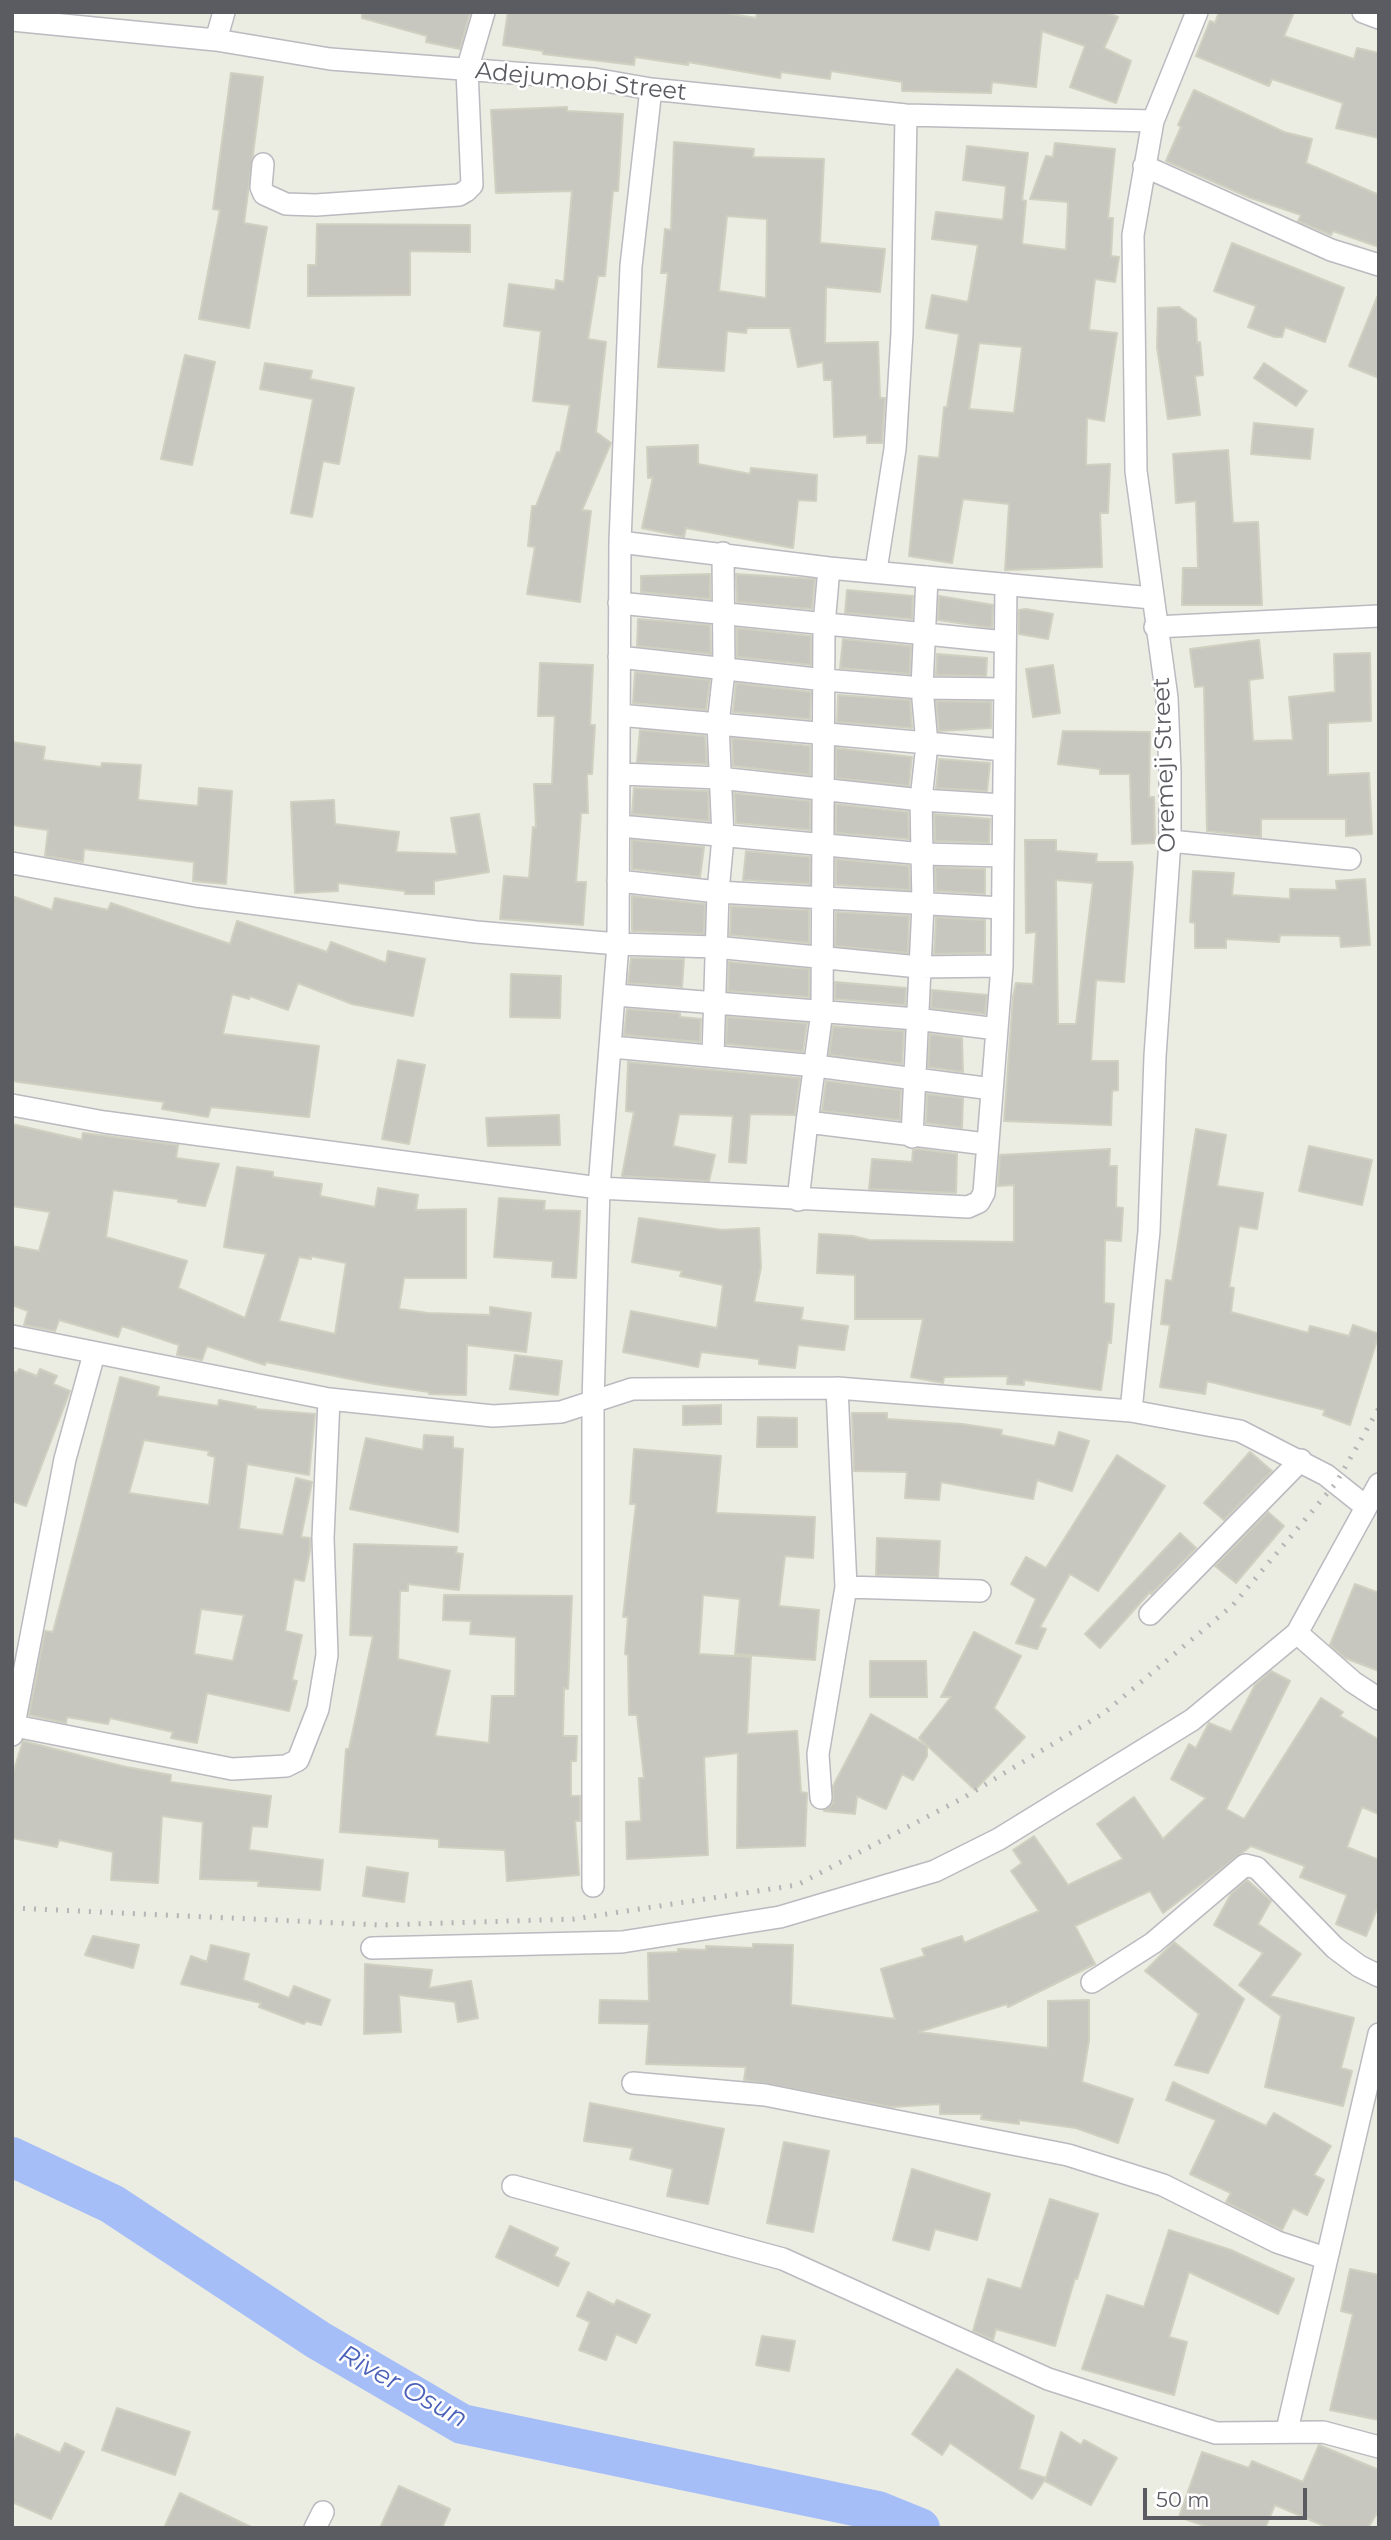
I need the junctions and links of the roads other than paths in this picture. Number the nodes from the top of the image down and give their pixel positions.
1 (224, 12) edge
2 (484, 12) edge
3 (1196, 12) edge
4 (1363, 12) edge
5 (1379, 18) edge
6 (12, 20) edge
7 (216, 40) junction
8 (467, 71) junction
9 (651, 89) junction
10 (906, 115) junction
11 (1153, 121) junction
12 (263, 164) dead end
13 (1144, 166) junction
14 (1379, 265) edge
15 (620, 542) junction
16 (723, 553) junction
17 (829, 568) junction
18 (876, 570) junction
19 (928, 577) junction
20 (1006, 584) junction
21 (1152, 598) junction
22 (619, 603) junction
23 (722, 615) junction
24 (1379, 616) edge
25 (824, 625) junction
26 (1155, 627) junction
27 (925, 634) junction
28 (1005, 642) junction
29 (619, 657) junction
30 (724, 671) junction
31 (825, 680) junction
32 (922, 688) junction
33 (1005, 689) junction
34 (619, 715) junction
35 (718, 724) junction
36 (824, 735) junction
37 (927, 744) junction
38 (1004, 750) junction
39 (621, 774) junction
40 (719, 778) junction
41 (824, 790) junction
42 (921, 800) junction
43 (1003, 805) junction
44 (620, 827) junction
45 (723, 837) junction
46 (1170, 841) junction
47 (824, 844) junction
48 (924, 855) junction
49 (1003, 856) junction
50 (1350, 859) dead end
51 (12, 863) edge
52 (618, 881) junction
53 (718, 892) junction
54 (822, 900) junction
55 (923, 905) junction
56 (1002, 908) junction
57 (618, 944) junction
58 (715, 947) junction
59 (821, 958) junction
60 (1002, 966) junction
61 (919, 967) junction
62 (616, 995) junction
63 (715, 1003) junction
64 (822, 1012) junction
65 (916, 1019) junction
66 (997, 1029) junction
67 (612, 1047) junction
68 (713, 1056) junction
69 (816, 1066) junction
70 (914, 1079) junction
71 (992, 1089) junction
72 (12, 1105) edge
73 (807, 1122) junction
74 (912, 1137) junction
75 (986, 1144) junction
76 (599, 1188) junction
77 (798, 1200) junction
78 (12, 1336) edge
79 (94, 1354) junction
80 (837, 1388) junction
81 (329, 1399) junction
82 (593, 1404) junction
83 (1130, 1411) junction
84 (1301, 1460) junction
85 (1379, 1484) edge
86 (1365, 1506) junction
87 (846, 1587) junction
88 (980, 1591) dead end
89 (1150, 1614) dead end
90 (1297, 1633) junction
91 (1379, 1699) edge
92 (14, 1730) edge
93 (821, 1798) dead end
94 (593, 1886) dead end
95 (372, 1948) dead end
96 (1379, 1976) edge
97 (1092, 1982) dead end
98 (1379, 2034) edge
99 (633, 2084) dead end
100 (513, 2186) dead end
101 (1325, 2259) junction
102 (1287, 2430) junction
103 (1379, 2447) edge

1 - 7 street
2 - 8 street
3 - 11 street, Oremeji Street
4 - 5 street
6 - 7 street, Adejumobi Street
7 - 8 street, Adejumobi Street
8 - 9 street, Adejumobi Street
8 - 12 street
9 - 10 street, Adejumobi Street
9 - 15 street
10 - 11 street, Adejumobi Street
10 - 18 street
11 - 13 street, Oremeji Street
13 - 14 street
13 - 21 street, Oremeji Street
15 - 16 street
15 - 22 street
16 - 17 street
16 - 23 street
17 - 18 street
17 - 25 street
18 - 19 street
19 - 20 street
19 - 27 street
20 - 21 street
20 - 28 street
21 - 26 street, Oremeji Street
22 - 23 street
22 - 29 street
23 - 25 street
23 - 30 street
24 - 26 street
25 - 27 street
25 - 31 street
26 - 46 street, Oremeji Street
27 - 28 street
27 - 32 street
28 - 33 street
29 - 30 street
29 - 34 street
30 - 31 street
30 - 35 street
31 - 32 street
31 - 36 street
32 - 33 street
32 - 37 street
33 - 38 street
34 - 35 street
34 - 39 street
35 - 36 street
35 - 40 street
36 - 37 street
36 - 41 street
37 - 38 street
37 - 42 street
38 - 43 street
39 - 40 street
39 - 44 street
40 - 41 street
40 - 45 street
41 - 42 street
41 - 47 street
42 - 43 street
42 - 48 street
43 - 49 street
44 - 45 street
44 - 52 street
45 - 47 street
45 - 53 street
46 - 50 street
46 - 83 street, Oremeji Street
47 - 48 street
47 - 54 street
48 - 49 street
48 - 55 street
49 - 56 street
51 - 57 street
52 - 53 street
52 - 57 street
53 - 54 street
53 - 58 street
54 - 55 street
54 - 59 street
55 - 56 street
55 - 61 street
56 - 60 street
57 - 58 street
57 - 62 street
58 - 59 street
58 - 63 street
59 - 61 street
59 - 64 street
60 - 61 street
60 - 66 street
61 - 65 street
62 - 63 street
62 - 67 street
63 - 64 street
63 - 68 street
64 - 65 street
64 - 69 street
65 - 66 street
65 - 70 street
66 - 71 street
67 - 68 street
67 - 76 street
68 - 69 street
69 - 70 street
69 - 73 street
70 - 71 street
70 - 74 street
71 - 75 street
72 - 76 street
73 - 74 street
73 - 77 street
74 - 75 street
75 - 77 street
76 - 77 street
76 - 82 street
78 - 79 street
79 - 81 street
79 - 92 street
80 - 82 street
80 - 83 street
80 - 87 street
81 - 82 street
81 - 92 street
82 - 94 street
83 - 84 street
84 - 86 street
84 - 89 street
85 - 86 street
86 - 90 street
87 - 88 street
87 - 93 street
90 - 91 street
90 - 95 street
96 - 97 street
98 - 101 street
99 - 101 street
100 - 102 street
101 - 102 street
102 - 103 street

